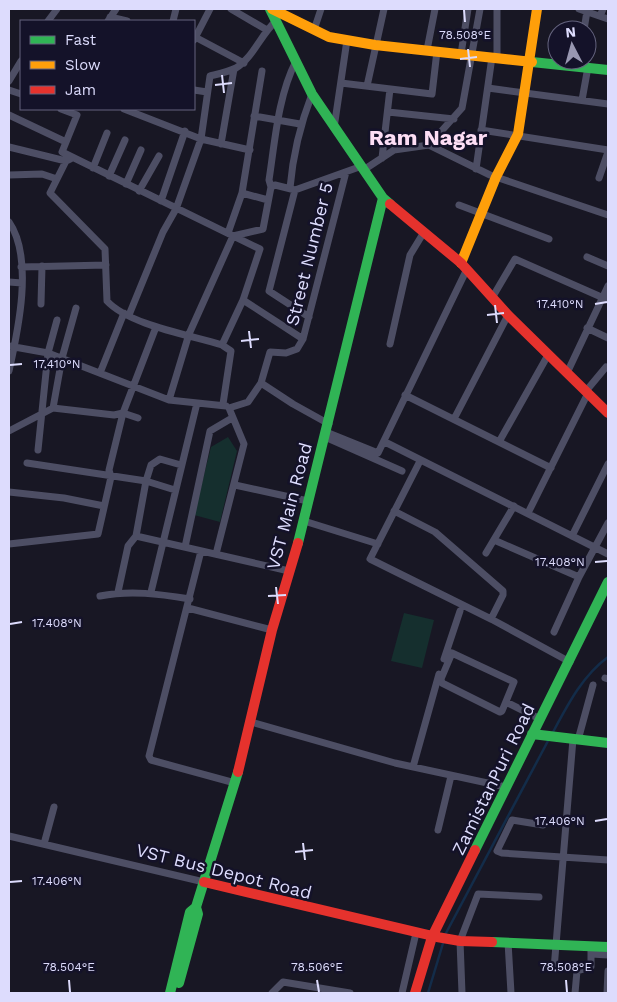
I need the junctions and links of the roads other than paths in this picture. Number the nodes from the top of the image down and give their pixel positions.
1 (57, 9) edge
2 (116, 9) edge
3 (210, 9) edge
4 (231, 9) edge
5 (271, 9) edge
6 (321, 9) edge
7 (384, 9) edge
8 (435, 9) edge
9 (468, 9) edge
10 (480, 9) edge
11 (497, 9) edge
12 (537, 9) edge
13 (603, 9) edge
14 (583, 10) edge
15 (600, 16) junction
16 (109, 19) edge
17 (608, 19) edge
18 (49, 20) edge
19 (276, 21) junction
20 (267, 30) junction
21 (314, 30) junction
22 (195, 37) edge
23 (195, 39) edge
24 (348, 40) junction
25 (375, 45) junction
26 (432, 50) junction
27 (466, 54) junction
28 (494, 58) junction
29 (529, 60) junction
30 (296, 61) junction
31 (547, 62) edge
32 (20, 63) edge
33 (244, 63) junction
34 (234, 69) junction
35 (583, 70) edge
36 (262, 71) dead end
37 (9, 81) edge
38 (341, 83) junction
39 (367, 86) junction
40 (488, 88) junction
41 (390, 89) junction
42 (195, 90) edge
43 (207, 92) junction
44 (525, 93) junction
45 (312, 94) junction
46 (582, 100) junction
47 (608, 104) edge
48 (64, 110) edge
49 (138, 112) edge
50 (388, 112) junction
51 (9, 115) edge
52 (254, 116) junction
53 (454, 118) junction
54 (279, 120) junction
55 (300, 124) junction
56 (334, 128) junction
57 (481, 130) junction
58 (185, 131) junction
59 (107, 133) dead end
60 (518, 134) junction
61 (201, 139) junction
62 (125, 140) dead end
63 (66, 142) junction
64 (221, 144) junction
65 (429, 145) junction
66 (9, 147) edge
67 (141, 150) dead end
68 (250, 150) junction
69 (608, 151) edge
70 (159, 156) dead end
71 (382, 158) junction
72 (69, 160) junction
73 (363, 167) junction
74 (93, 168) junction
75 (476, 170) junction
76 (346, 172) junction
77 (9, 175) edge
78 (109, 176) junction
79 (496, 177) junction
80 (599, 178) dead end
81 (57, 179) junction
82 (126, 184) junction
83 (271, 187) junction
84 (292, 189) junction
85 (139, 191) junction
86 (242, 193) junction
87 (383, 198) junction
88 (268, 200) junction
89 (161, 201) junction
90 (459, 205) dead end
91 (176, 209) junction
92 (481, 214) junction
93 (608, 215) edge
94 (9, 222) edge
95 (11, 229) edge
96 (424, 232) junction
97 (230, 235) junction
98 (549, 239) dead end
99 (9, 248) edge
100 (18, 249) junction
101 (587, 257) dead end
102 (106, 265) junction
103 (42, 266) junction
104 (608, 266) edge
105 (21, 267) junction
106 (464, 267) junction
107 (9, 282) edge
108 (22, 283) junction
109 (608, 286) edge
110 (492, 298) junction
111 (605, 299) edge
112 (243, 300) junction
113 (41, 304) dead end
114 (76, 308) dead end
115 (127, 314) junction
116 (508, 315) junction
117 (309, 317) junction
118 (58, 320) dead end
119 (156, 327) junction
120 (587, 328) junction
121 (189, 334) junction
122 (608, 338) edge
123 (303, 339) junction
124 (222, 344) junction
125 (390, 344) dead end
126 (12, 346) edge
127 (48, 353) junction
128 (548, 355) junction
129 (62, 358) junction
130 (606, 367) dead end
131 (9, 371) edge
132 (100, 373) junction
133 (567, 373) junction
134 (261, 383) junction
135 (133, 388) junction
136 (587, 392) junction
137 (405, 394) junction
138 (169, 400) junction
139 (197, 403) junction
140 (226, 406) junction
141 (54, 408) junction
142 (607, 409) edge
143 (123, 412) junction
144 (40, 413) junction
145 (138, 418) dead end
146 (232, 418) junction
147 (454, 419) junction
148 (9, 428) edge
149 (327, 431) junction
150 (385, 442) junction
151 (499, 442) junction
152 (38, 450) dead end
153 (420, 460) junction
154 (27, 463) dead end
155 (608, 464) edge
156 (180, 465) junction
157 (551, 468) junction
158 (402, 471) dead end
159 (111, 476) junction
160 (146, 481) junction
161 (235, 485) junction
162 (175, 490) junction
163 (9, 492) edge
164 (308, 501) junction
165 (104, 506) junction
166 (514, 506) junction
167 (394, 511) junction
168 (528, 513) junction
169 (304, 521) junction
170 (608, 524) edge
171 (136, 536) junction
172 (572, 536) junction
173 (494, 540) junction
174 (163, 542) junction
175 (9, 544) edge
176 (378, 544) junction
177 (184, 547) junction
178 (596, 548) junction
179 (201, 551) junction
180 (486, 553) dead end
181 (216, 554) junction
182 (608, 554) edge
183 (289, 571) junction
184 (579, 577) junction
185 (608, 582) edge
186 (118, 592) junction
187 (151, 592) junction
188 (100, 596) dead end
189 (190, 598) junction
190 (188, 608) junction
191 (460, 611) dead end
192 (491, 619) junction
193 (272, 630) junction
194 (554, 632) dead end
195 (570, 662) junction
196 (593, 685) dead end
197 (506, 702) junction
198 (540, 719) junction
199 (250, 722) junction
200 (537, 734) junction
201 (572, 739) junction
202 (608, 743) edge
203 (413, 767) junction
204 (451, 777) junction
205 (234, 783) junction
206 (506, 787) junction
207 (54, 807) dead end
208 (543, 825) dead end
209 (438, 830) dead end
210 (9, 836) edge
211 (44, 844) junction
212 (564, 857) junction
213 (608, 860) edge
214 (204, 882) junction
215 (539, 897) dead end
216 (196, 907) junction
217 (416, 933) junction
218 (435, 937) junction
219 (455, 940) junction
220 (508, 942) junction
221 (556, 945) junction
222 (608, 947) edge
223 (591, 950) junction
224 (608, 955) edge
225 (554, 969) dead end
226 (608, 971) edge
227 (272, 992) edge
228 (170, 993) edge
229 (176, 993) edge
230 (350, 993) edge
231 (402, 993) edge
232 (415, 993) edge
233 (462, 993) edge
234 (511, 993) edge
235 (575, 993) edge
236 (607, 993) edge

1 - 18 street
2 - 16 street
3 - 22 street
4 - 20 street
5 - 19 street
5 - 21 street
6 - 21 street
7 - 25 street
8 - 26 street
9 - 27 street
10 - 27 street
11 - 28 street
12 - 29 street
13 - 15 street
14 - 15 street
15 - 17 street
19 - 20 street
19 - 30 street
20 - 33 street
21 - 24 street
23 - 33 street
24 - 25 street
24 - 38 street
25 - 26 street
25 - 39 street
26 - 27 street
26 - 41 street
27 - 28 street
27 - 53 street
28 - 29 street
28 - 40 street
29 - 31 street
29 - 44 street
30 - 45 street
30 - 54 street
32 - 37 street
33 - 34 street
34 - 43 street
34 - 64 street
35 - 46 street
36 - 52 street
38 - 39 street
38 - 56 street
39 - 41 street
40 - 44 street
40 - 57 street
41 - 50 street
42 - 43 street
43 - 61 street
44 - 46 street
44 - 60 street
45 - 55 street
45 - 56 street
46 - 47 street
48 - 63 street
49 - 58 street
50 - 53 street
50 - 71 street
51 - 63 street
52 - 54 street
52 - 68 street
53 - 65 street
54 - 55 street
54 - 83 street
55 - 84 street
56 - 73 street
57 - 60 street
57 - 75 street
58 - 61 street
58 - 89 street
59 - 74 street
60 - 69 street
60 - 79 street
61 - 64 street
61 - 91 street
62 - 78 street
63 - 72 street
64 - 68 street
65 - 71 street
65 - 75 street
66 - 72 street
67 - 82 street
68 - 86 street
69 - 80 street
70 - 85 street
71 - 73 street
72 - 74 street
72 - 81 street
73 - 76 street
73 - 87 street
74 - 78 street
75 - 79 street
76 - 84 street
76 - 117 street, Street Number 5
77 - 81 street
78 - 82 street
79 - 92 street
79 - 93 street
81 - 102 street
82 - 85 street
83 - 84 street
83 - 88 street
84 - 117 street
85 - 89 street
86 - 88 street
86 - 97 street
87 - 96 street
87 - 149 street, VST Main Road
88 - 97 street
89 - 91 street
90 - 92 street
91 - 97 street
91 - 115 street
92 - 98 street
92 - 106 street
94 - 95 street
95 - 100 street
96 - 106 street
96 - 125 street
97 - 112 street
97 - 121 street
99 - 100 street
100 - 105 street
101 - 104 street
102 - 103 street
102 - 115 street
103 - 105 street
103 - 113 street
105 - 108 street
106 - 110 street
106 - 137 street
107 - 108 street
108 - 126 street
109 - 111 street
110 - 111 street
110 - 116 street
111 - 120 street
112 - 123 street
112 - 124 street
114 - 129 street
115 - 119 street
115 - 132 street
116 - 128 street
116 - 147 street
117 - 123 street, Street Number 5
118 - 127 street
119 - 121 street
119 - 135 street
120 - 122 street
120 - 133 street
121 - 124 street
121 - 138 street
123 - 134 street, Street Number 5
124 - 140 street
126 - 127 street
126 - 131 street
127 - 129 street
127 - 144 street
128 - 133 street
128 - 151 street
129 - 132 street
129 - 141 street
130 - 136 street
132 - 135 street
133 - 136 street
134 - 140 street, Street Number 5
134 - 149 street
135 - 138 street
135 - 143 street
136 - 142 street
136 - 157 street
137 - 147 street
137 - 150 street
138 - 139 street
139 - 140 street
139 - 156 street
140 - 146 street
141 - 143 street
141 - 144 street
143 - 145 street
143 - 159 street
144 - 148 street
144 - 152 street
146 - 161 street
146 - 177 street
147 - 151 street
149 - 150 street
149 - 158 street
149 - 164 street, VST Main Road
150 - 153 street
151 - 157 street
153 - 166 street
153 - 167 street
154 - 159 street
155 - 172 street
156 - 160 street
156 - 162 street
157 - 168 street
159 - 160 street
159 - 165 street
160 - 162 street
160 - 171 street
161 - 164 street
161 - 181 street
162 - 174 street
163 - 165 street
164 - 169 street, VST Main Road
165 - 175 street
166 - 168 street
166 - 173 street
167 - 176 street
167 - 192 street
168 - 172 street
169 - 176 street
169 - 183 street, VST Main Road
170 - 178 street
171 - 174 street
171 - 186 street
172 - 178 street
173 - 180 street
173 - 184 street
174 - 177 street
174 - 187 street
176 - 192 street
177 - 179 street
178 - 182 street
178 - 184 street
179 - 181 street
179 - 189 street
181 - 183 street
183 - 193 street, VST Main Road
184 - 194 street
185 - 195 street, ZamistanPuri Road
186 - 187 street
186 - 188 street
187 - 189 street
189 - 190 street
190 - 193 street
190 - 205 street
191 - 203 street
192 - 195 street
193 - 199 street, VST Main Road
195 - 198 street, ZamistanPuri Road
196 - 201 street
197 - 197 street
197 - 198 street
198 - 200 street, ZamistanPuri Road
199 - 203 street
199 - 205 street, VST Main Road
200 - 201 street
200 - 206 street, ZamistanPuri Road
201 - 202 street
201 - 212 street
203 - 204 street
204 - 206 street
204 - 209 street
205 - 214 street, VST Main Road
206 - 218 street, ZamistanPuri Road
207 - 211 street
208 - 212 street
210 - 211 street, VST Bus Depot Road
211 - 214 street, VST Bus Depot Road
212 - 213 street
212 - 221 street
214 - 216 street, VST Main Road
214 - 217 street, VST Bus Depot Road
215 - 219 street
216 - 228 street, VST Main Road
216 - 229 street, VST Main Road
217 - 218 street, VST Bus Depot Road
217 - 231 street
218 - 219 street, VST Bus Depot Road
218 - 232 street, ZamistanPuri Road
219 - 220 street, VST Bus Depot Road
219 - 233 street
220 - 221 street, VST Bus Depot Road
220 - 234 street
221 - 223 street, VST Bus Depot Road
221 - 225 street
222 - 223 street, VST Bus Depot Road
223 - 224 street
223 - 235 street
226 - 236 street
227 - 230 street

